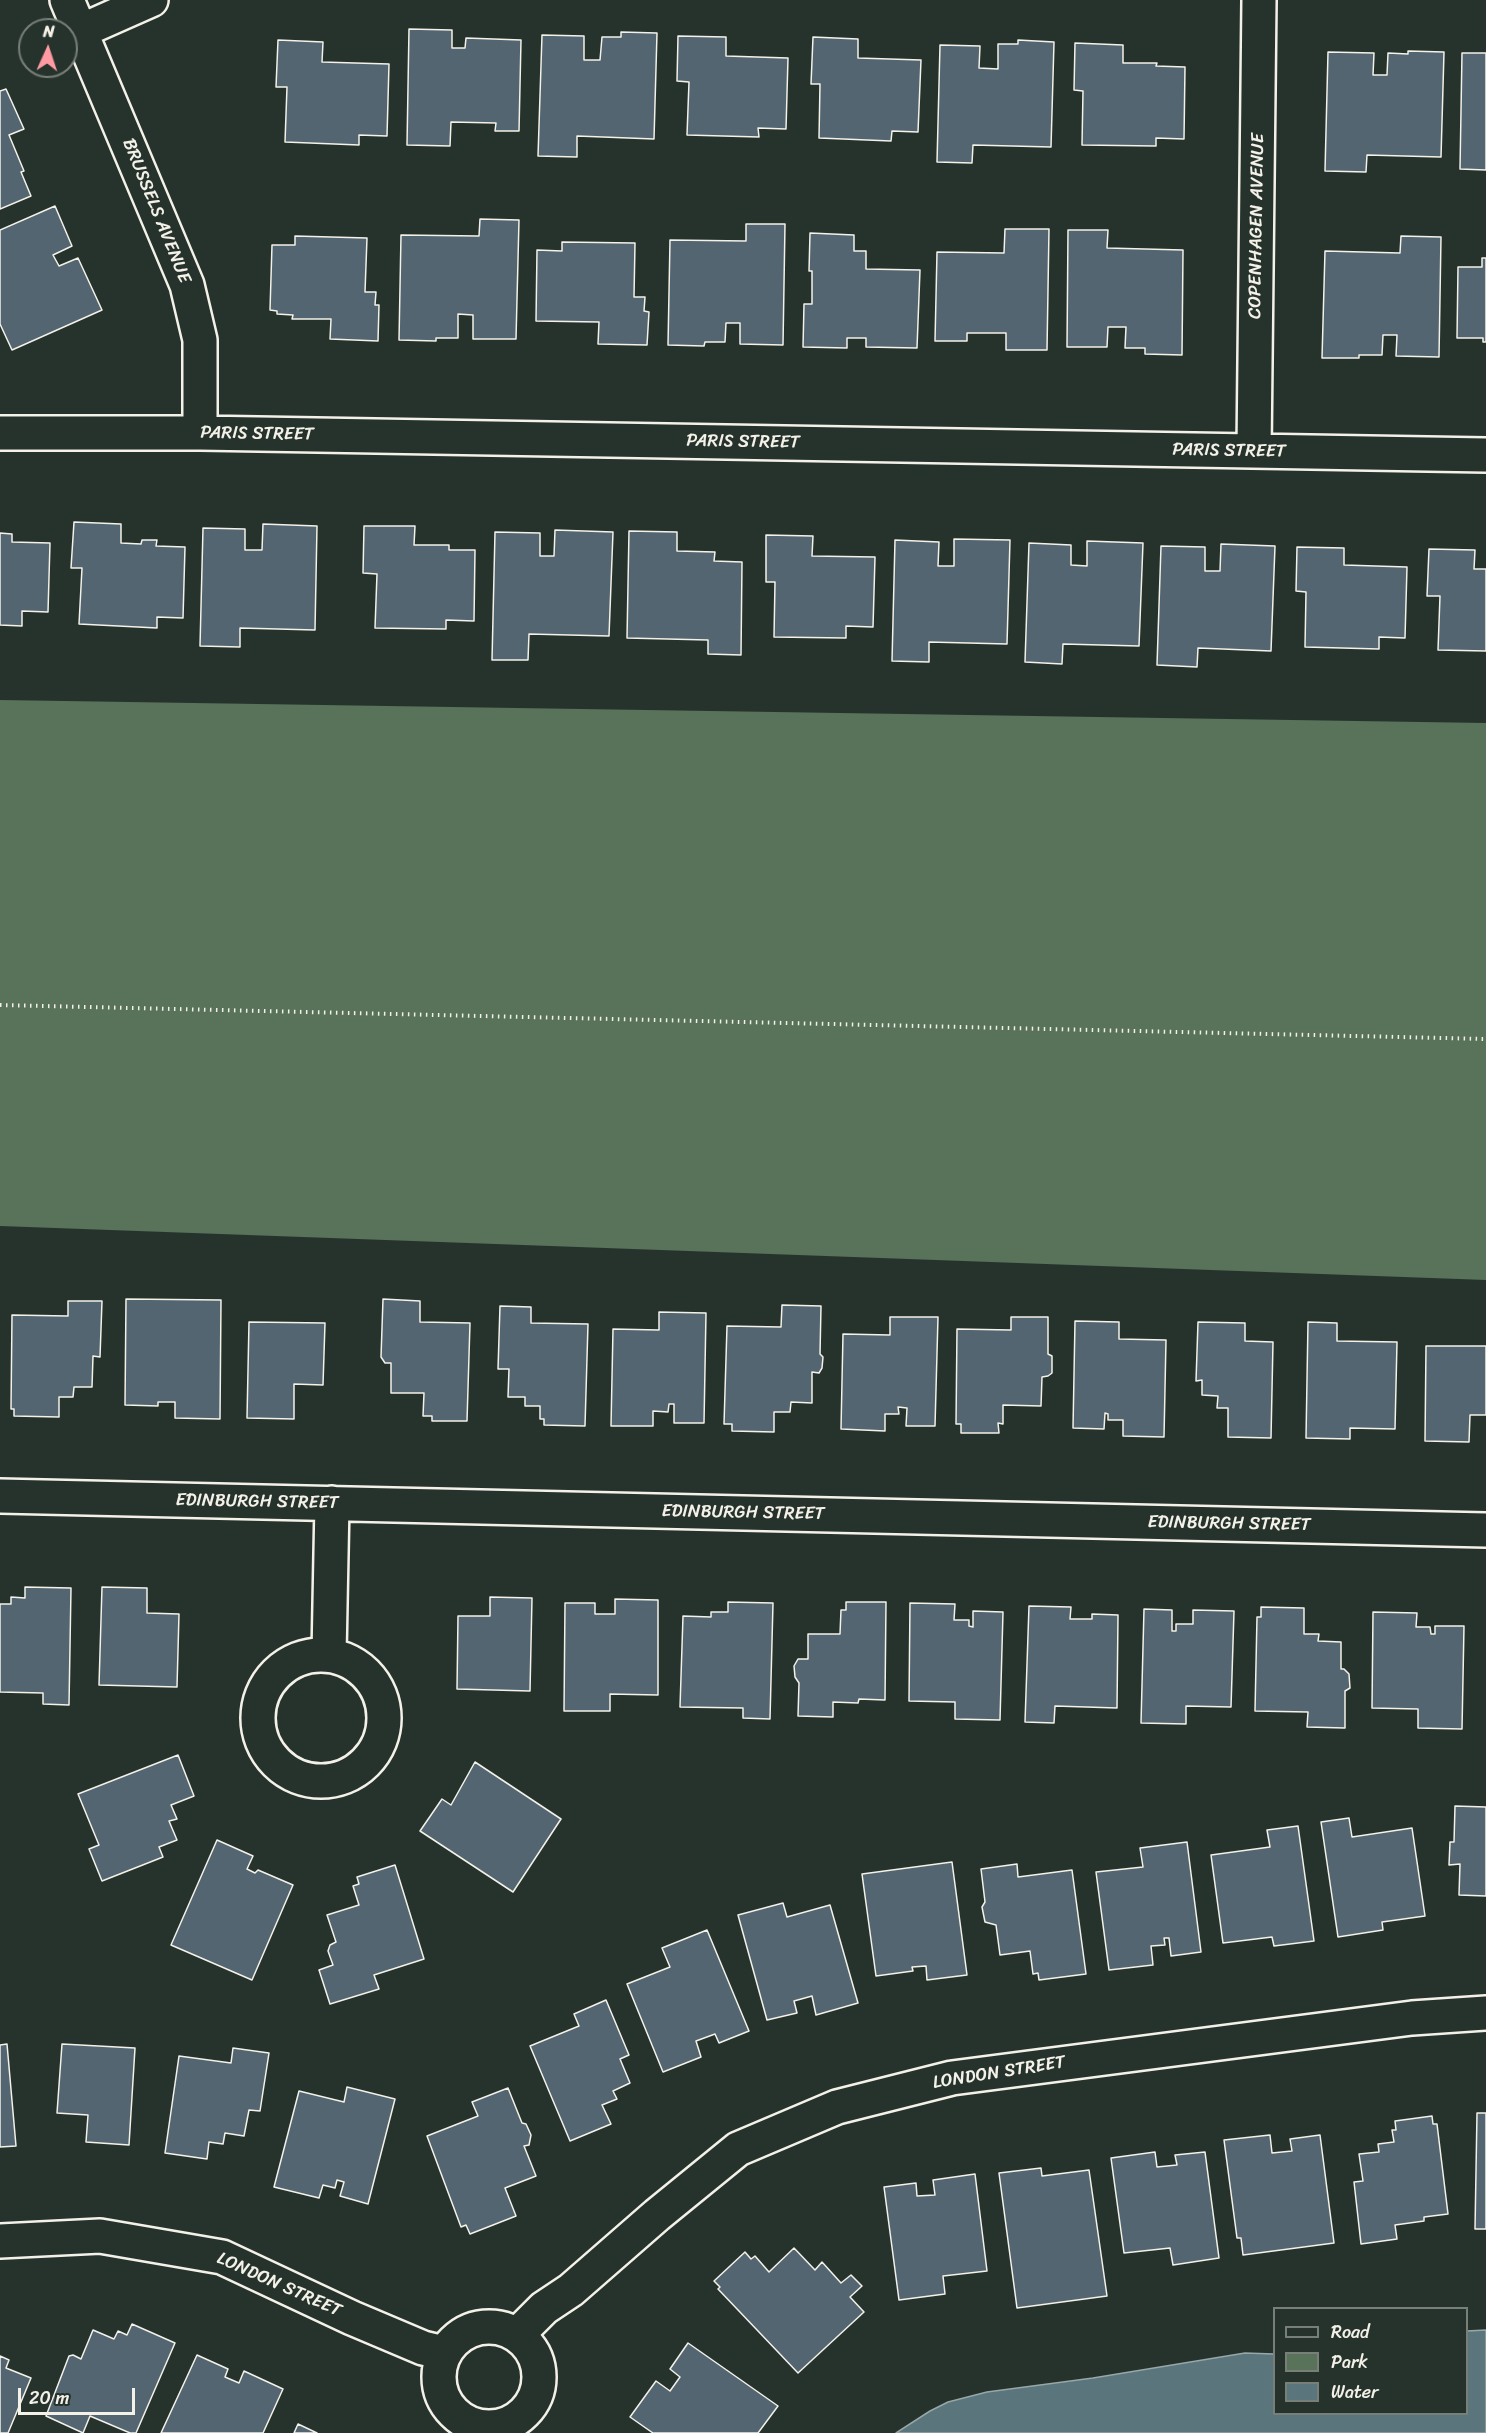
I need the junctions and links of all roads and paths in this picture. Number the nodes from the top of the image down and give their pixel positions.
1 (67, 0) edge
2 (151, 0) edge
3 (1259, 0) edge
4 (81, 31) junction
5 (0, 433) edge
6 (200, 433) junction
7 (1254, 451) junction
8 (1486, 455) edge
9 (0, 1005) edge
10 (1486, 1039) edge
11 (0, 1496) edge
12 (332, 1503) junction
13 (1486, 1530) edge
14 (329, 1655) dead end
15 (1486, 2013) edge
16 (0, 2241) edge
17 (517, 2335) junction
18 (444, 2353) junction

1 - 4 street, BRUSSELS AVENUE
2 - 4 street
3 - 7 street, COPENHAGEN AVENUE
4 - 6 street, BRUSSELS AVENUE
5 - 6 street, PARIS STREET
6 - 7 street, PARIS STREET
7 - 8 street, PARIS STREET
9 - 10 path
11 - 12 street, EDINBURGH STREET
12 - 13 street, EDINBURGH STREET
12 - 14 street
15 - 17 street, LONDON STREET
16 - 18 street, LONDON STREET
17 - 18 street
17 - 18 street

